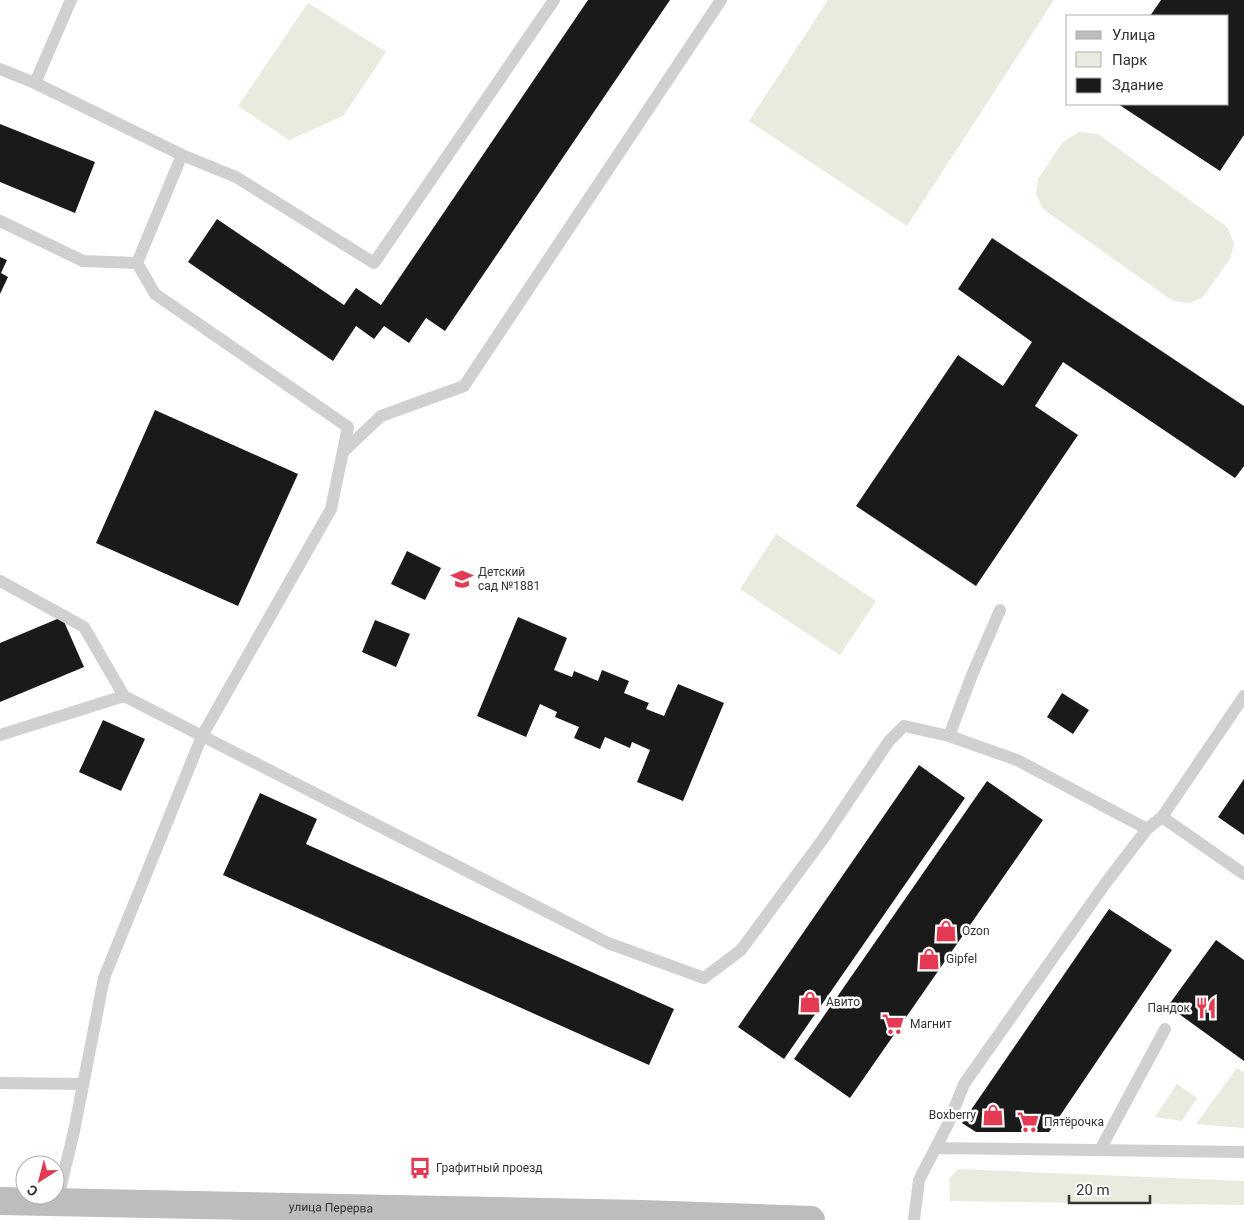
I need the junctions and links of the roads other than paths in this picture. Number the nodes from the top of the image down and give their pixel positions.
1 (71, 0) edge
2 (554, 0) edge
3 (721, 0) edge
4 (0, 69) edge
5 (35, 83) junction
6 (182, 155) junction
7 (0, 221) edge
8 (137, 263) junction
9 (343, 452) junction
10 (0, 581) edge
11 (1000, 610) dead end
12 (124, 696) junction
13 (1244, 696) edge
14 (0, 735) edge
15 (202, 736) junction
16 (949, 736) junction
17 (1162, 817) junction
18 (1147, 829) junction
19 (1244, 874) edge
20 (1166, 1029) dead end
21 (0, 1083) edge
22 (82, 1084) junction
23 (936, 1148) junction
24 (1100, 1150) junction
25 (1244, 1152) edge
26 (65, 1169) edge
27 (0, 1200) edge
28 (15, 1201) edge
29 (65, 1202) edge
30 (642, 1217) edge
31 (811, 1220) edge
32 (914, 1220) edge

1 - 5 lane
2 - 6 lane
3 - 9 lane
4 - 5 lane
5 - 6 lane
6 - 8 lane
7 - 8 lane
8 - 9 lane
9 - 15 lane
10 - 12 lane
11 - 16 lane
12 - 14 lane
12 - 15 lane
13 - 17 lane
15 - 16 lane
15 - 22 lane
16 - 18 lane
17 - 18 lane
17 - 19 lane
18 - 23 lane
20 - 24 lane
21 - 22 lane
22 - 26 lane
23 - 24 lane
23 - 32 lane
24 - 25 lane
27 - 28 main road, улица Перерва
29 - 30 main road, улица Перерва
30 - 31 main road, улица Перерва

